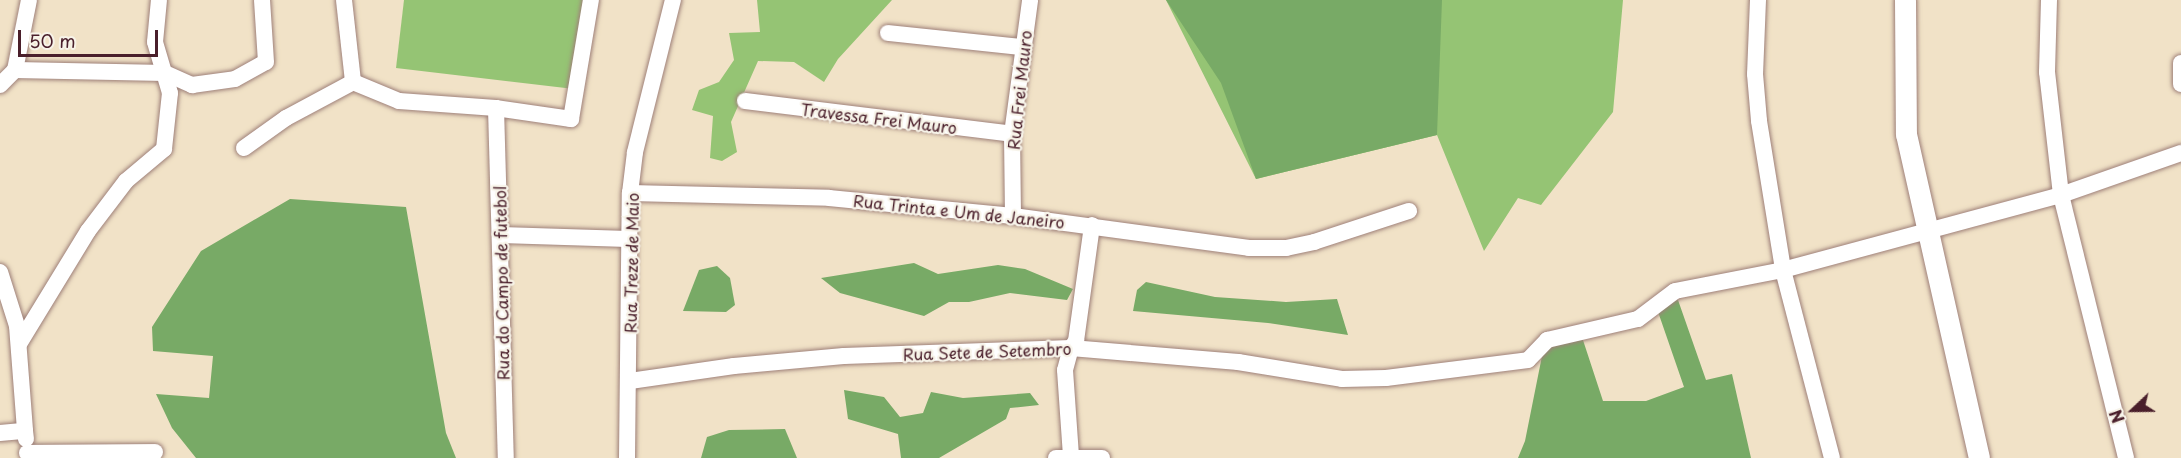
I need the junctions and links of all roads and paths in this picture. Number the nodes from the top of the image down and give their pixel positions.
1 (29, 0) edge
2 (159, 0) edge
3 (262, 0) edge
4 (344, 0) edge
5 (591, 0) edge
6 (674, 0) edge
7 (1030, 0) edge
8 (1758, 0) edge
9 (1905, 0) edge
10 (2049, 0) edge
11 (888, 33) dead end
12 (1022, 47) junction
13 (2181, 63) edge
14 (15, 70) junction
15 (165, 73) junction
16 (353, 82) junction
17 (2181, 84) edge
18 (0, 85) edge
19 (745, 101) dead end
20 (496, 108) junction
21 (1012, 134) junction
22 (244, 148) dead end
23 (2181, 153) edge
24 (630, 193) junction
25 (2061, 195) junction
26 (1409, 211) dead end
27 (1013, 216) junction
28 (1092, 225) junction
29 (1926, 230) junction
30 (501, 235) junction
31 (628, 239) junction
32 (1783, 270) junction
33 (0, 272) edge
34 (19, 344) junction
35 (1071, 348) junction
36 (630, 381) junction
37 (25, 430) junction
38 (0, 433) edge
39 (155, 452) dead end
40 (27, 456) edge
41 (1064, 457) edge
42 (506, 458) edge
43 (627, 458) edge
44 (1102, 458) edge
45 (1832, 458) edge
46 (1979, 458) edge
47 (2126, 458) edge

1 - 14 street
2 - 15 street
3 - 15 street
4 - 16 street
5 - 20 street
6 - 24 street, Rua Treze de Maio
7 - 12 street, Rua Frei Mauro
8 - 32 street
9 - 29 street
10 - 25 street
11 - 12 street
12 - 21 street, Rua Frei Mauro
13 - 17 street
14 - 15 street
14 - 18 street
15 - 34 street
16 - 20 street
16 - 22 street
19 - 21 street, Travessa Frei Mauro
20 - 30 street, Rua do Campo de futebol
21 - 27 street, Rua Frei Mauro
23 - 25 street, Rua Sete de Setembro
24 - 27 street, Rua Trinta e Um de Janeiro
24 - 31 street, Rua Treze de Maio
25 - 29 street, Rua Sete de Setembro
25 - 47 street
26 - 28 street, Rua Trinta e Um de Janeiro
27 - 28 street, Rua Trinta e Um de Janeiro
28 - 35 street
29 - 32 street, Rua Sete de Setembro
29 - 46 street
30 - 31 street
30 - 42 street, Rua do Campo de futebol
31 - 36 street, Rua Treze de Maio
32 - 35 street, Rua Sete de Setembro
32 - 45 street
33 - 34 street
34 - 37 street
35 - 36 street, Rua Sete de Setembro
35 - 41 street
36 - 43 street, Rua Treze de Maio
37 - 38 street
37 - 40 street
39 - 40 street
41 - 44 street

